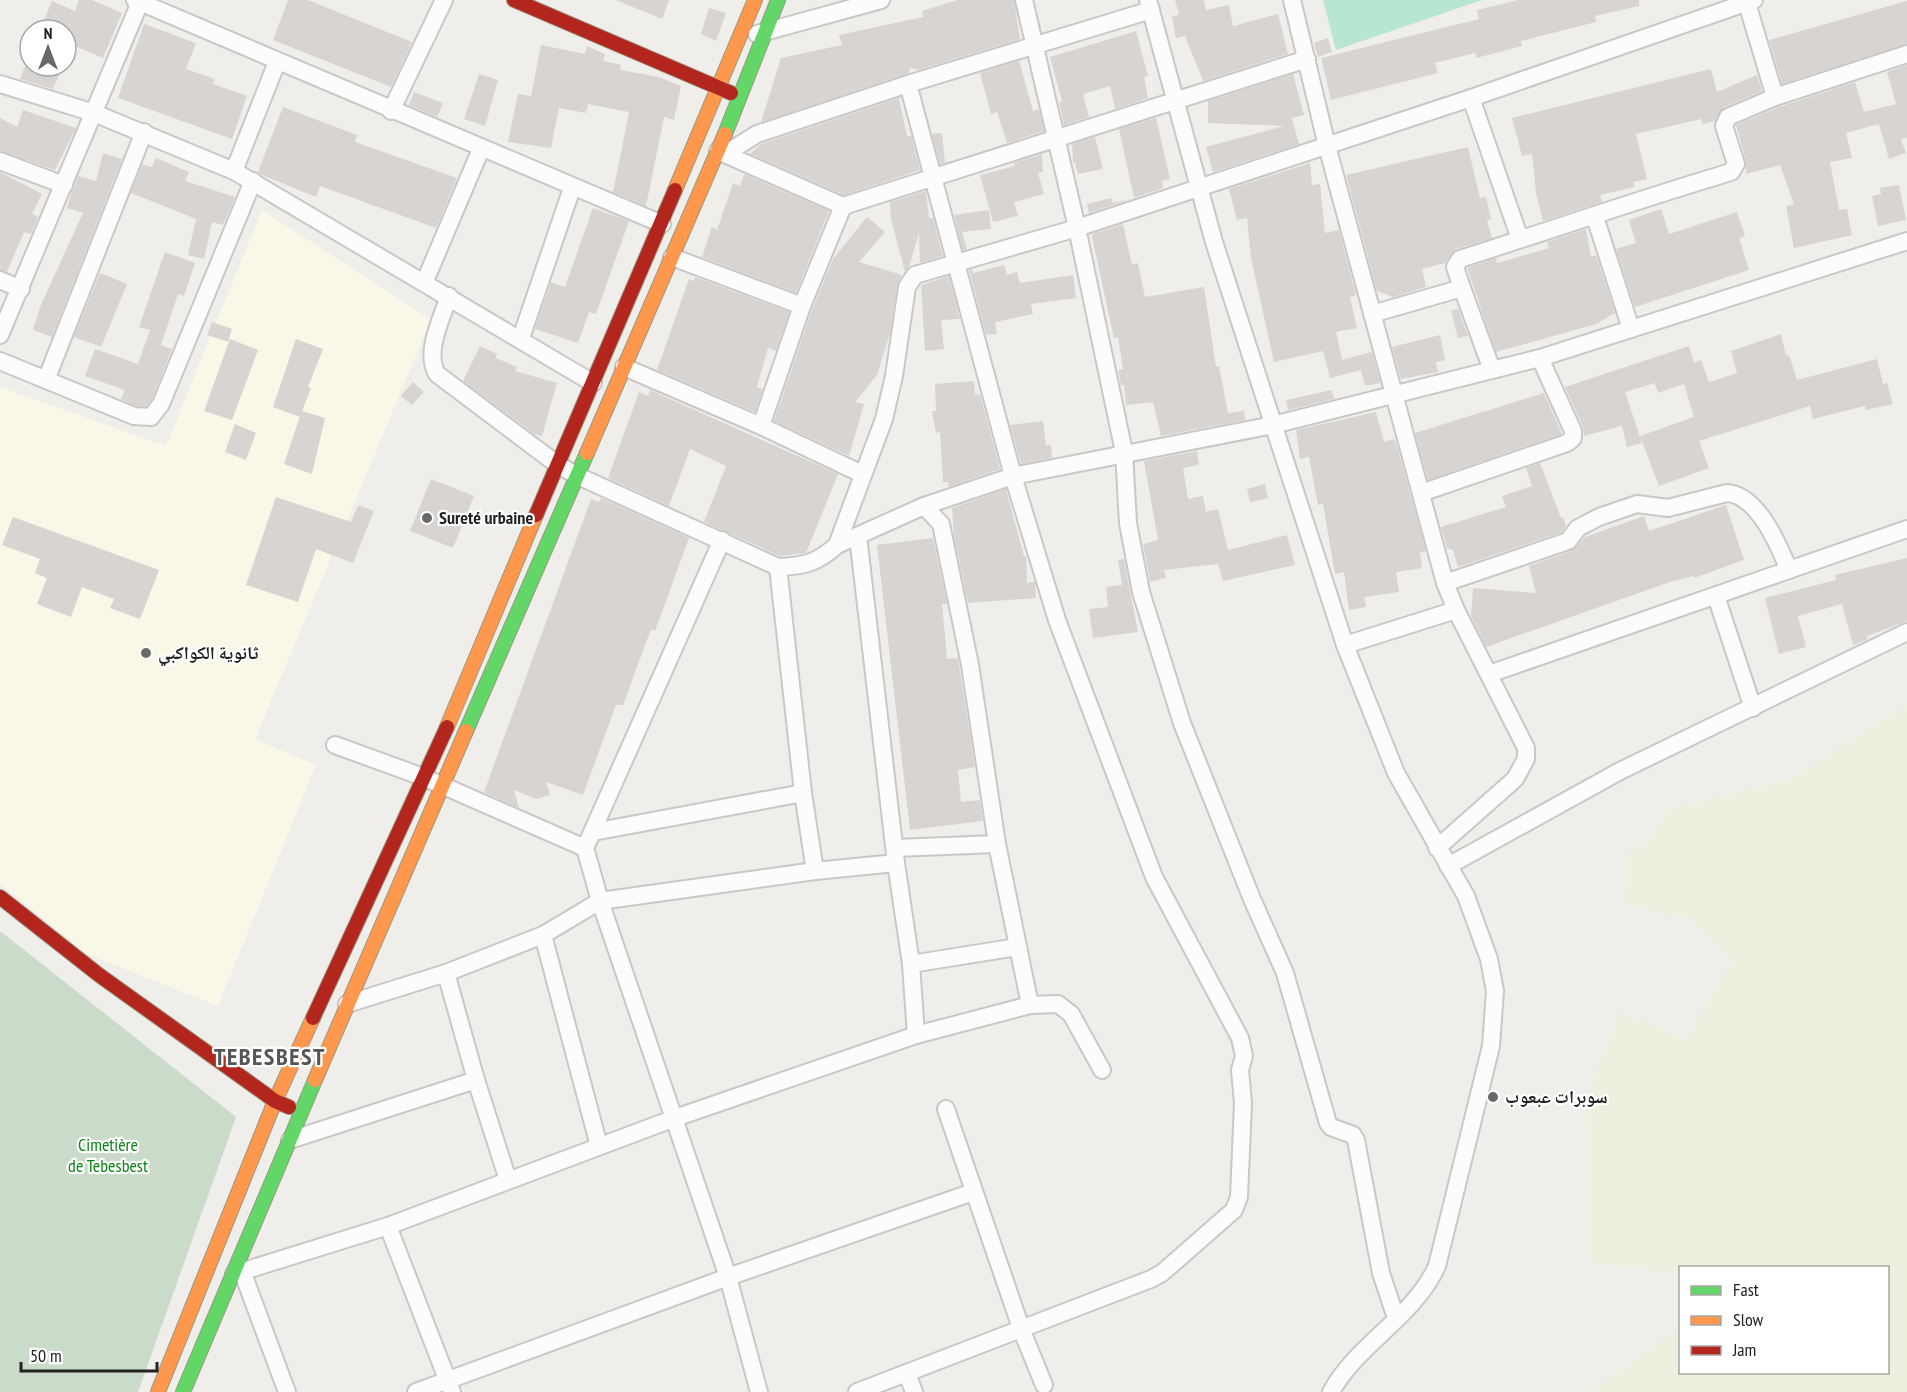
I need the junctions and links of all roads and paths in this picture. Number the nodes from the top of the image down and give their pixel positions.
1 (444, 0) edge
2 (514, 0) edge
3 (755, 0) edge
4 (778, 0) edge
5 (1024, 0) edge
6 (1292, 0) edge
7 (139, 1) edge
8 (875, 1) edge
9 (1749, 1) edge
10 (1150, 5) edge
11 (765, 32) junction
12 (741, 37) junction
13 (1034, 44) junction
14 (1907, 54) edge
15 (1307, 58) junction
16 (277, 62) junction
17 (0, 84) edge
18 (908, 84) junction
19 (719, 87) junction
20 (741, 97) junction
21 (1775, 97) junction
22 (1471, 98) junction
23 (1176, 99) junction
24 (391, 111) junction
25 (94, 113) junction
26 (144, 132) junction
27 (1055, 140) junction
28 (1327, 146) junction
29 (481, 149) junction
30 (722, 152) junction
31 (2, 166) edge
32 (234, 171) junction
33 (931, 177) junction
34 (253, 181) junction
35 (64, 185) junction
36 (1198, 187) junction
37 (572, 188) junction
38 (843, 206) junction
39 (1595, 217) junction
40 (662, 224) junction
41 (1077, 228) junction
42 (1520, 240) junction
43 (1907, 240) edge
44 (672, 257) junction
45 (957, 262) junction
46 (0, 280) edge
47 (425, 281) junction
48 (1462, 288) junction
49 (21, 289) junction
50 (448, 296) junction
51 (802, 306) junction
52 (1372, 314) junction
53 (1631, 329) junction
54 (0, 335) edge
55 (521, 338) junction
56 (1540, 358) junction
57 (0, 361) edge
58 (624, 367) junction
59 (1492, 370) junction
60 (46, 380) junction
61 (593, 383) junction
62 (1393, 394) junction
63 (1273, 425) junction
64 (761, 426) junction
65 (1124, 452) junction
66 (558, 465) junction
67 (862, 474) junction
68 (578, 476) junction
69 (1013, 476) junction
70 (1421, 493) junction
71 (924, 506) junction
72 (1907, 529) edge
73 (858, 536) junction
74 (722, 540) junction
75 (837, 546) junction
76 (778, 567) junction
77 (1789, 570) junction
78 (1445, 583) junction
79 (1716, 596) junction
80 (1456, 610) junction
81 (1907, 632) edge
82 (1345, 645) junction
83 (1489, 674) junction
84 (1753, 708) junction
85 (335, 746) dead end
86 (423, 777) junction
87 (443, 786) junction
88 (803, 793) junction
89 (593, 832) junction
90 (997, 844) junction
91 (585, 848) junction
92 (1437, 848) junction
93 (895, 856) junction
94 (1448, 866) junction
95 (815, 871) junction
96 (0, 897) edge
97 (600, 901) junction
98 (543, 934) junction
99 (1017, 947) junction
100 (911, 964) junction
101 (446, 973) junction
102 (347, 1004) junction
103 (1030, 1005) junction
104 (916, 1035) junction
105 (1102, 1070) dead end
106 (476, 1080) junction
107 (275, 1101) junction
108 (946, 1108) dead end
109 (302, 1112) junction
110 (675, 1119) junction
111 (290, 1140) junction
112 (600, 1146) junction
113 (508, 1180) junction
114 (973, 1192) junction
115 (388, 1226) junction
116 (238, 1273) junction
117 (728, 1277) junction
118 (1396, 1318) junction
119 (1022, 1330) junction
120 (907, 1373) junction
121 (1044, 1385) dead end
122 (450, 1387) edge
123 (158, 1392) edge
124 (183, 1392) edge
125 (287, 1392) edge
126 (416, 1392) edge
127 (759, 1392) edge
128 (857, 1392) edge
129 (914, 1392) edge
130 (1331, 1392) edge

1 - 24 street
2 - 19 main road
3 - 12 main road
4 - 11 main road
5 - 13 street
6 - 15 street
7 - 16 street
7 - 25 street
8 - 11 street
9 - 21 street
9 - 22 street
10 - 13 street
10 - 23 street
11 - 12 street
11 - 20 main road
12 - 19 main road
13 - 18 street
13 - 27 street
14 - 21 street
15 - 23 street
15 - 28 street
16 - 24 street
16 - 32 street
17 - 25 street
18 - 30 street
18 - 33 street
19 - 20 main road
19 - 40 main road
20 - 30 main road
21 - 39 street
22 - 28 street
22 - 42 street
23 - 27 street
23 - 36 street
24 - 29 street
25 - 26 street
25 - 35 street
26 - 32 street
26 - 60 street
27 - 33 street
27 - 41 street
28 - 36 street
28 - 52 street
29 - 37 street
29 - 47 street
30 - 38 street
30 - 44 main road
31 - 35 street
32 - 34 street
33 - 38 street
33 - 45 street
34 - 47 street
34 - 60 street
35 - 49 street
36 - 41 street
36 - 63 street
37 - 40 street
37 - 55 street
38 - 51 street
39 - 42 street
39 - 53 street
40 - 61 main road
41 - 45 street
41 - 65 street
42 - 48 street
43 - 53 street
44 - 51 street
44 - 58 main road
45 - 67 street
45 - 69 street
46 - 49 street
47 - 50 street
48 - 52 street
48 - 59 street
49 - 54 street
50 - 55 street
50 - 66 street
51 - 64 street
52 - 62 street
53 - 56 street
55 - 61 street
56 - 59 street
56 - 70 street
57 - 60 street
58 - 64 street
58 - 68 main road
59 - 62 street
61 - 66 main road
62 - 63 street
62 - 70 street
63 - 65 street
63 - 82 street
64 - 67 street
65 - 69 street
65 - 118 street
66 - 68 street
66 - 86 main road
67 - 75 street
68 - 74 street
68 - 87 main road
69 - 71 street
69 - 119 street
70 - 78 street
71 - 73 street
71 - 90 street
72 - 77 street
73 - 75 street
73 - 93 street
74 - 76 street
74 - 89 street
75 - 76 street
76 - 88 street
77 - 78 street
77 - 79 street
78 - 80 street
79 - 83 street
79 - 84 street
80 - 82 street
80 - 83 street
81 - 84 street
82 - 92 street
83 - 92 street
84 - 94 street
85 - 86 street
86 - 87 street
86 - 107 main road
87 - 91 street
87 - 102 main road
88 - 89 street
88 - 95 street
89 - 91 street
90 - 93 street
90 - 99 street
91 - 97 street
92 - 94 street
93 - 95 street
93 - 100 street
94 - 118 street
95 - 97 street
96 - 107 main road
97 - 98 street
97 - 110 street
98 - 101 street
98 - 112 street
99 - 100 street
99 - 103 street
100 - 104 street
101 - 102 street
101 - 106 street
102 - 109 main road
103 - 104 street
103 - 105 street
104 - 110 street
106 - 111 street
106 - 113 street
107 - 109 main road
107 - 123 main road
108 - 114 street
109 - 111 main road
110 - 112 street
110 - 117 street
111 - 116 main road
112 - 113 street
113 - 115 street
114 - 117 street
114 - 119 street
115 - 116 street
115 - 122 street
116 - 124 main road
116 - 125 street
117 - 122 street
117 - 127 street
118 - 130 street
119 - 120 street
119 - 121 street
120 - 128 street
120 - 129 street
122 - 126 street

